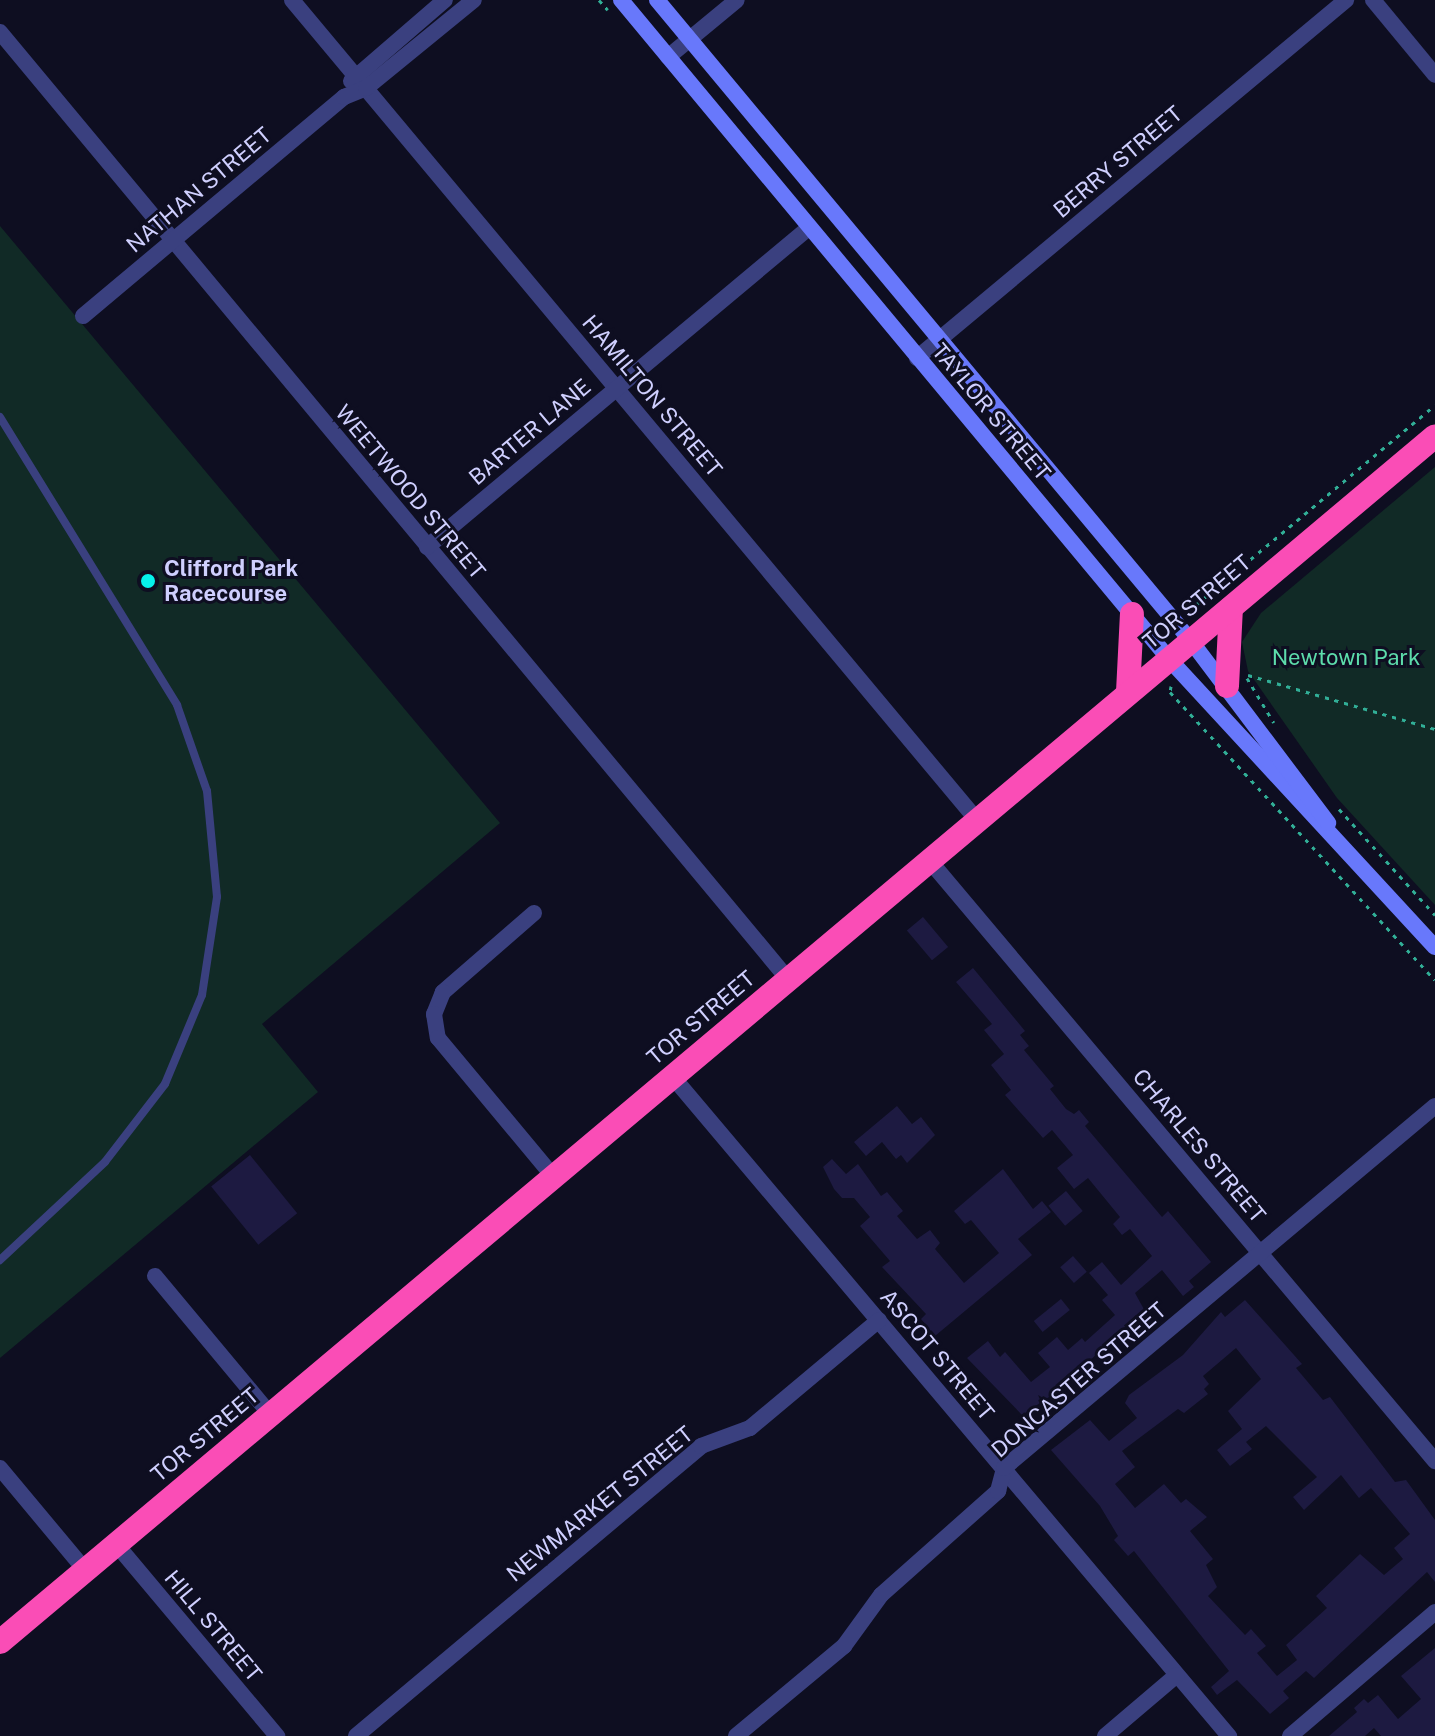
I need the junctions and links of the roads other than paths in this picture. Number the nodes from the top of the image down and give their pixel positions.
1 (292, 0) edge
2 (445, 0) edge
3 (474, 0) edge
4 (621, 0) edge
5 (657, 0) edge
6 (737, 0) edge
7 (1346, 0) edge
8 (1373, 0) edge
9 (0, 32) edge
10 (690, 39) junction
11 (668, 57) junction
12 (1435, 75) edge
13 (361, 82) junction
14 (809, 228) junction
15 (173, 240) junction
16 (83, 316) dead end
17 (939, 339) junction
18 (917, 358) junction
19 (617, 388) junction
20 (0, 417) edge
21 (1435, 436) edge
22 (427, 547) junction
23 (1231, 608) junction
24 (1132, 614) junction
25 (1191, 641) junction
26 (1169, 659) junction
27 (1227, 686) junction
28 (1128, 692) junction
29 (977, 820) junction
30 (1339, 841) junction
31 (929, 860) junction
32 (534, 913) dead end
33 (1435, 947) edge
34 (788, 979) junction
35 (672, 1076) junction
36 (1435, 1106) edge
37 (553, 1176) junction
38 (1261, 1253) junction
39 (0, 1260) edge
40 (155, 1276) dead end
41 (879, 1320) junction
42 (270, 1414) junction
43 (1435, 1461) edge
44 (0, 1468) edge
45 (1004, 1468) junction
46 (116, 1544) junction
47 (85, 1570) junction
48 (1435, 1612) edge
49 (0, 1642) edge
50 (1177, 1675) junction
51 (277, 1736) edge
52 (356, 1736) edge
53 (736, 1736) edge
54 (1105, 1736) edge
55 (1229, 1736) edge
56 (1290, 1736) edge

1 - 13 street, HAMILTON STREET
2 - 13 street, NATHAN STREET
3 - 13 street, NATHAN STREET
4 - 11 main road, TAYLOR STREET
5 - 10 main road, TAYLOR STREET
6 - 10 street
7 - 17 street, BERRY STREET
8 - 12 street
9 - 15 street, WEETWOOD STREET
10 - 11 street
10 - 17 main road, TAYLOR STREET
11 - 14 main road, TAYLOR STREET
13 - 15 street, NATHAN STREET
13 - 19 street, HAMILTON STREET
14 - 18 main road, TAYLOR STREET
14 - 19 street, BARTER LANE
15 - 16 street, NATHAN STREET
15 - 22 street, WEETWOOD STREET
17 - 18 street, BERRY STREET
17 - 25 main road, TAYLOR STREET
18 - 24 main road, TAYLOR STREET
19 - 22 street, BARTER LANE
19 - 29 street, HAMILTON STREET
20 - 39 lane
21 - 23 highway, TOR STREET
22 - 34 street, WEETWOOD STREET
23 - 25 highway, TOR STREET
23 - 27 highway
24 - 26 main road, TAYLOR STREET
24 - 28 highway
25 - 26 highway, TOR STREET
25 - 27 main road, TAYLOR STREET
26 - 28 highway, TOR STREET
26 - 30 main road, TAYLOR STREET
27 - 30 main road, TAYLOR STREET
28 - 29 highway, TOR STREET
29 - 31 highway, TOR STREET
30 - 33 main road, TAYLOR STREET
31 - 34 highway, TOR STREET
31 - 38 street, CHARLES STREET
32 - 37 street
34 - 35 highway, TOR STREET
35 - 37 highway, TOR STREET
35 - 41 street, ASCOT STREET
36 - 38 street, DONCASTER STREET
37 - 42 highway, TOR STREET
38 - 43 street, CHARLES STREET
38 - 45 street, DONCASTER STREET
40 - 42 street
41 - 45 street, ASCOT STREET
41 - 52 street, NEWMARKET STREET
42 - 46 highway, TOR STREET
44 - 47 street
45 - 50 street, ASCOT STREET
45 - 53 street, DONCASTER STREET
46 - 47 highway, TOR STREET
46 - 51 street, HILL STREET
47 - 49 highway, TOR STREET
48 - 56 street
50 - 54 street
50 - 55 street, ASCOT STREET

